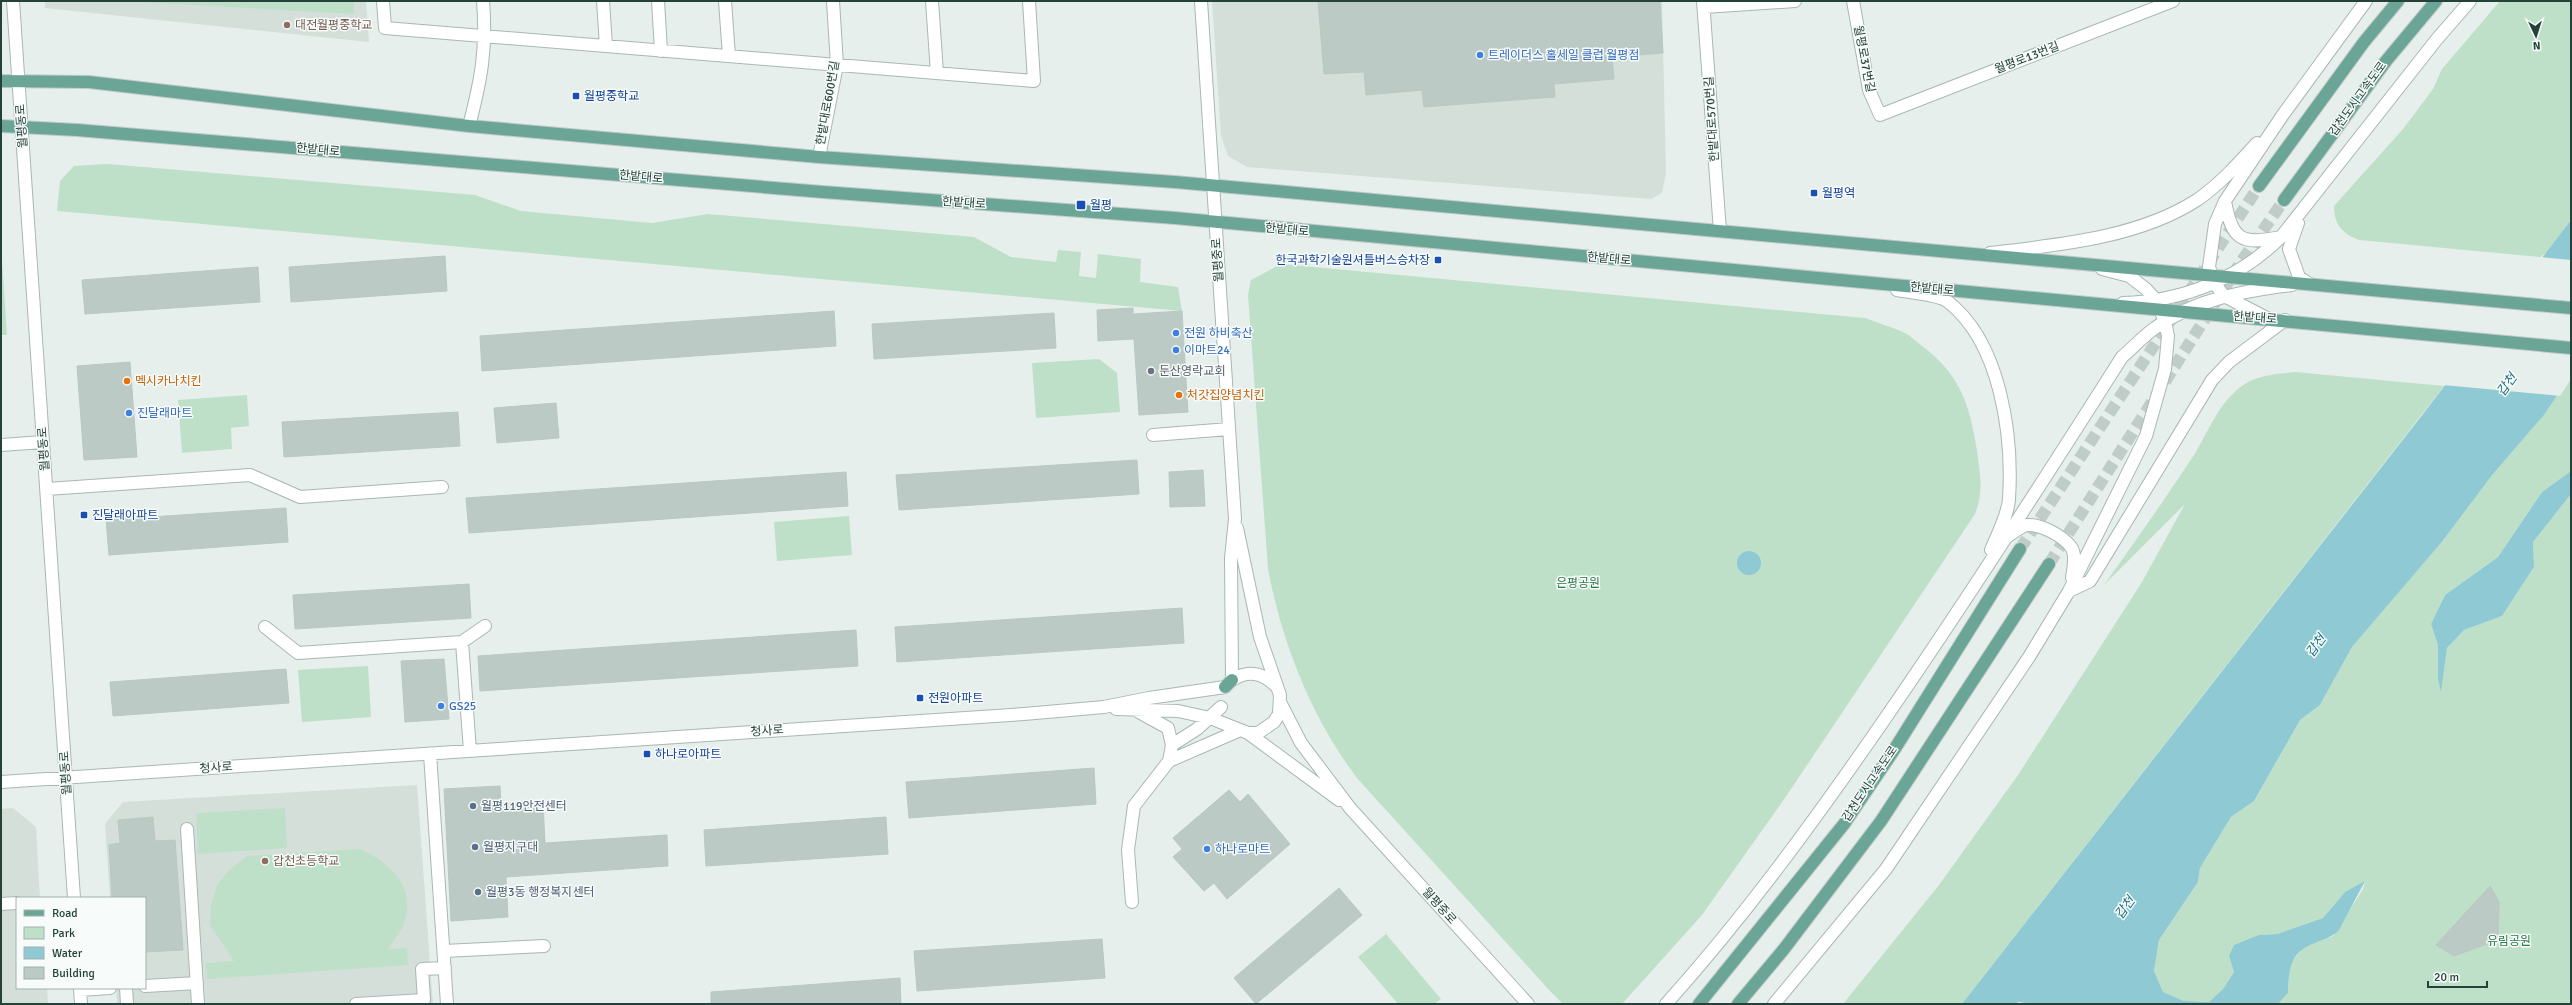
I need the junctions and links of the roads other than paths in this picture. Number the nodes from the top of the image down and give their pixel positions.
1 (13, 1) edge
2 (383, 1) edge
3 (483, 1) edge
4 (603, 1) edge
5 (658, 1) edge
6 (725, 1) edge
7 (833, 1) edge
8 (932, 1) edge
9 (1029, 1) edge
10 (1200, 1) edge
11 (1795, 1) edge
12 (1853, 1) edge
13 (2172, 1) edge
14 (2366, 1) edge
15 (2398, 1) edge
16 (2436, 1) edge
17 (2470, 1) edge
18 (1703, 4) edge
19 (486, 36) junction
20 (606, 46) junction
21 (661, 51) junction
22 (729, 56) junction
23 (837, 65) junction
24 (937, 73) junction
25 (20, 80) junction
26 (1, 81) edge
27 (1880, 115) joint
28 (2282, 116) junction
29 (1, 126) edge
30 (469, 126) junction
31 (23, 128) junction
32 (818, 157) junction
33 (1213, 185) junction
34 (2259, 186) tunnel mouth
35 (2284, 200) tunnel mouth
36 (2225, 201) junction
37 (2306, 206) junction
38 (1215, 222) junction
39 (1720, 230) junction
40 (2282, 237) junction
41 (1966, 255) junction
42 (2088, 266) junction
43 (2229, 277) junction
44 (2213, 280) junction
45 (1862, 282) junction
46 (2311, 284) junction
47 (2224, 296) junction
48 (2155, 298) junction
49 (2082, 304) junction
50 (2571, 308) edge
51 (2180, 313) junction
52 (2164, 316) junction
53 (2269, 319) junction
54 (2289, 320) junction
55 (2571, 348) edge
56 (1229, 429) junction
57 (1153, 435) dead end
58 (44, 442) junction
59 (1, 445) edge
60 (442, 487) dead end
61 (47, 489) junction
62 (1235, 519) junction
63 (2006, 536) junction
64 (2020, 549) tunnel mouth
65 (2049, 564) tunnel mouth
66 (1982, 575) junction
67 (2069, 591) junction
68 (485, 626) dead end
69 (265, 627) dead end
70 (462, 642) junction
71 (1228, 684) junction
72 (1276, 686) junction
73 (1281, 704) junction
74 (1104, 707) junction
75 (1221, 707) junction
76 (1138, 711) junction
77 (1210, 718) junction
78 (1239, 730) junction
79 (1172, 746) junction
80 (470, 751) junction
81 (430, 754) junction
82 (1169, 761) junction
83 (67, 778) junction
84 (1, 782) edge
85 (1350, 808) junction
86 (187, 829) dead end
87 (74, 897) edge
88 (1132, 902) dead end
89 (16, 903) edge
90 (1, 904) edge
91 (544, 946) dead end
92 (444, 951) junction
93 (445, 968) junction
94 (197, 982) junction
95 (146, 986) edge
96 (80, 989) edge
97 (126, 989) edge
98 (81, 1004) edge
99 (127, 1004) edge
100 (198, 1004) edge
101 (356, 1004) edge
102 (447, 1004) edge
103 (1528, 1004) edge
104 (1666, 1004) edge
105 (1699, 1004) edge
106 (1738, 1004) edge
107 (1774, 1004) edge

1 - 25 street, 월평동로
2 - 19 street
3 - 19 street
4 - 20 street
5 - 21 street
6 - 22 street
7 - 23 street, 한밭대로600번길
8 - 24 street
9 - 24 street
10 - 33 street, 월평중로
11 - 18 street, 한밭대로570번길
12 - 27 street, 월평로37번길
13 - 27 street, 월평로13번길
14 - 28 street
15 - 34 main road
16 - 35 main road, 갑천도시고속도로
17 - 37 street
18 - 39 street, 한밭대로570번길
19 - 20 street
19 - 30 street
20 - 21 street
21 - 22 street
22 - 23 street
23 - 24 street
23 - 32 street, 한밭대로600번길
25 - 26 main road
25 - 30 main road
25 - 31 street, 월평동로
28 - 36 street
28 - 41 street
29 - 31 main road, 한밭대로
30 - 32 main road
31 - 38 main road, 한밭대로
31 - 58 street, 월평동로
32 - 33 main road
33 - 38 street, 월평중로
33 - 39 main road
36 - 40 street
36 - 44 street
37 - 40 street
37 - 46 street
38 - 45 main road, 한밭대로
38 - 56 street, 월평중로
39 - 41 main road
40 - 43 street
41 - 42 main road
42 - 44 main road
42 - 48 street
43 - 44 main road
43 - 46 main road
44 - 47 street
44 - 48 street
45 - 49 main road, 한밭대로
45 - 66 street
46 - 47 street
46 - 50 main road
47 - 51 street
47 - 53 street
48 - 49 street
48 - 52 street
49 - 52 main road, 한밭대로
51 - 52 main road, 한밭대로
51 - 53 main road, 한밭대로
52 - 63 street
52 - 67 street
53 - 54 main road, 한밭대로
54 - 55 main road, 한밭대로
54 - 67 street
56 - 57 street
56 - 62 street, 월평중로
58 - 59 street
58 - 61 street, 월평동로
60 - 61 street
61 - 83 street, 월평동로
62 - 71 street
62 - 72 street
63 - 66 street
63 - 67 street
64 - 105 main road, 갑천도시고속도로
65 - 106 main road
66 - 104 street
67 - 107 street
68 - 70 street
69 - 70 street
70 - 80 street
71 - 72 street
71 - 74 street
71 - 75 street
72 - 73 street
73 - 78 street
73 - 85 street
74 - 76 street
74 - 80 street, 청사로
75 - 77 street
75 - 78 street
76 - 77 street
76 - 79 street
77 - 78 street
77 - 79 street
78 - 82 street
78 - 85 street
79 - 82 street
80 - 81 street, 청사로
81 - 83 street, 청사로
81 - 92 street
82 - 88 street
83 - 84 street, 청사로
83 - 87 street, 월평동로
85 - 103 street, 월평중로
86 - 94 street
89 - 90 street
91 - 92 street
92 - 93 street
93 - 101 street
93 - 102 street
94 - 95 street
94 - 100 street
96 - 98 street
97 - 99 street

